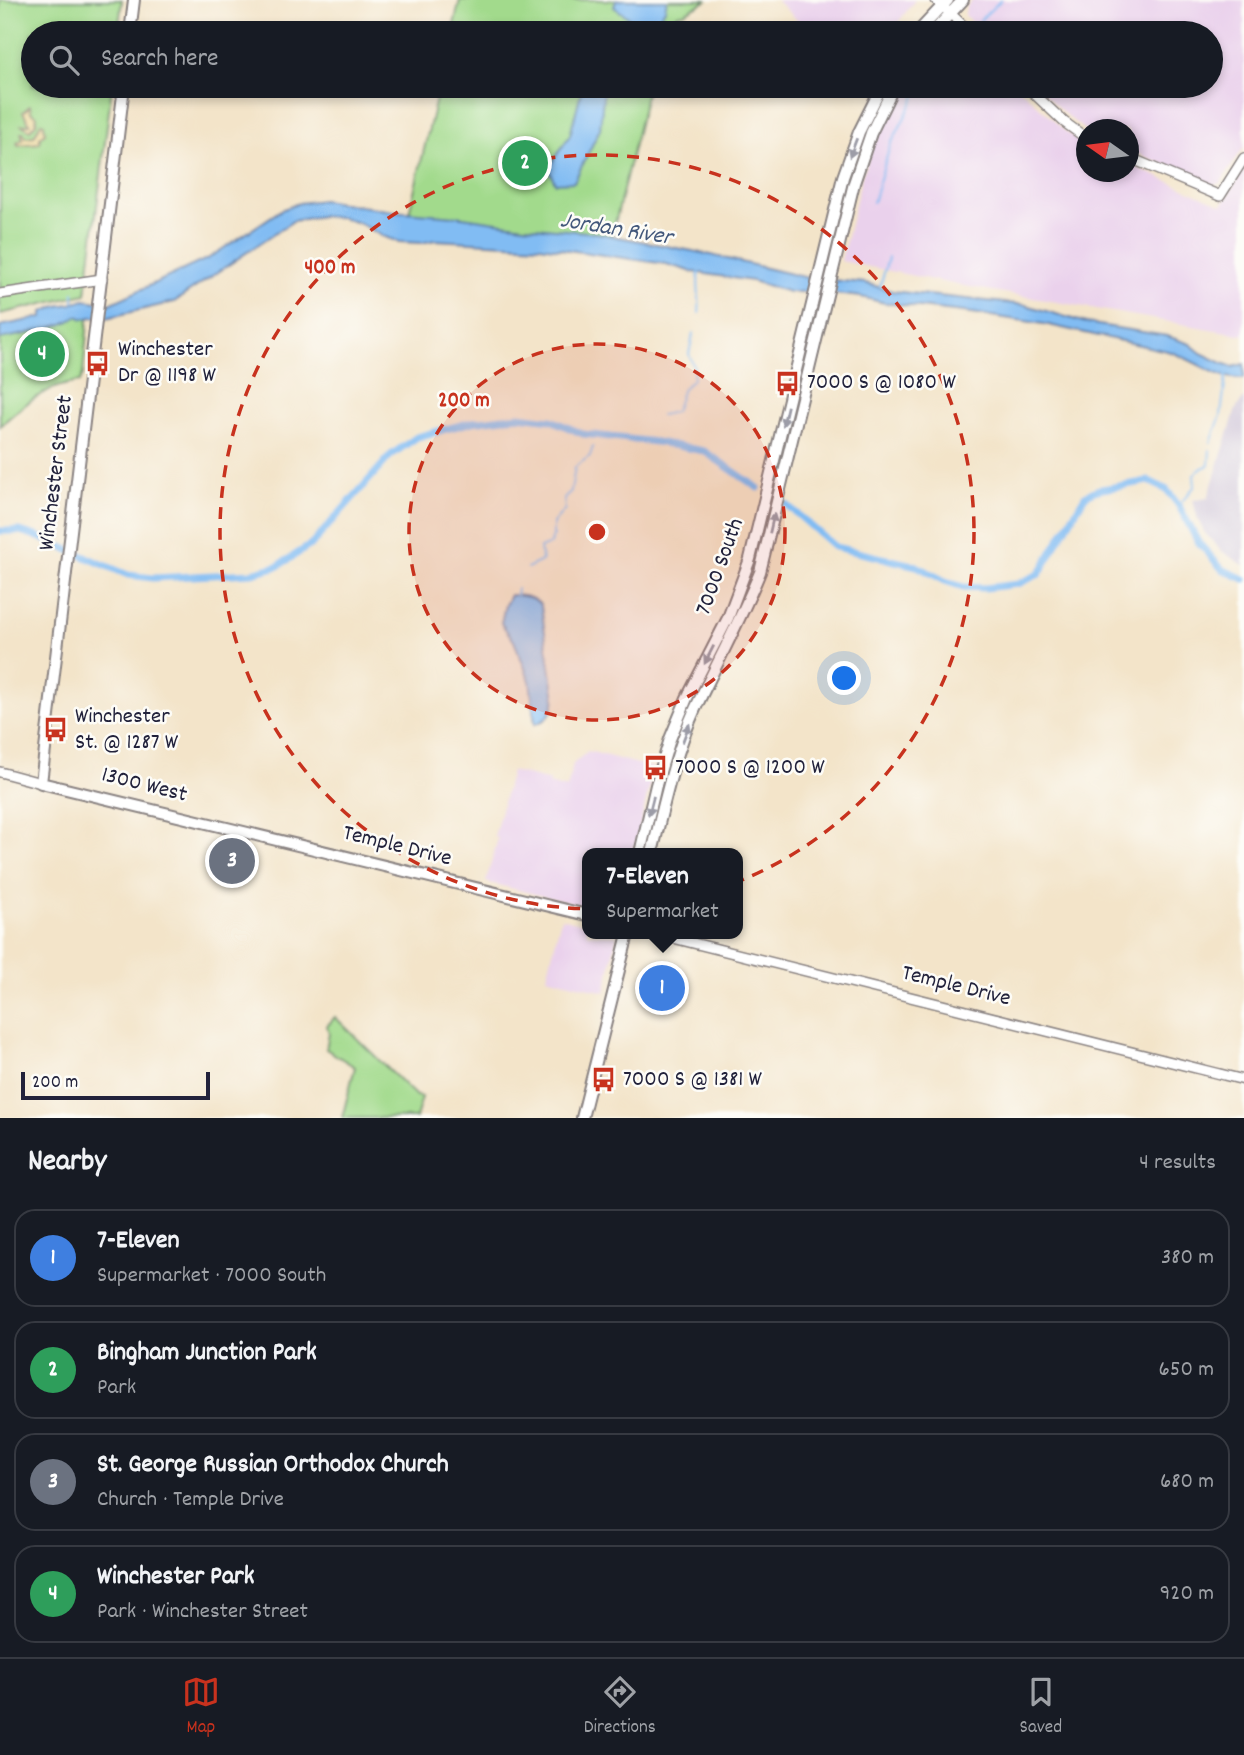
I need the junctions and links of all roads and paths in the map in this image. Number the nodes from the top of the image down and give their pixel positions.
1 (134, 0) edge
2 (963, 0) edge
3 (945, 6) edge
4 (131, 21) edge
5 (929, 21) edge
6 (959, 21) edge
7 (123, 98) edge
8 (876, 98) edge
9 (889, 98) edge
10 (1039, 98) edge
11 (1076, 130) edge
12 (1244, 158) edge
13 (1139, 161) edge
14 (102, 279) junction
15 (0, 294) edge
16 (817, 308) junction
17 (0, 772) edge
18 (41, 783) junction
19 (196, 821) joint
20 (640, 848) edge
21 (653, 848) edge
22 (582, 914) edge
23 (627, 939) edge
24 (677, 939) edge
25 (1244, 1080) edge
26 (582, 1118) edge

1 - 4 main road
2 - 3 main road
3 - 5 main road
3 - 6 street
7 - 14 main road, Winchester Street
8 -> 16 main road, 7000 South
9 - 16 main road, 7000 South
10 - 11 street
12 - 13 street
14 - 15 street
14 - 18 main road, Winchester Street
16 -> 20 main road, 7000 South
21 -> 16 main road, 7000 South
17 - 18 street, 1300 West
18 - 19 main road, 1300 West
19 - 22 main road, Temple Drive
23 - 26 main road
24 - 25 street, Temple Drive

